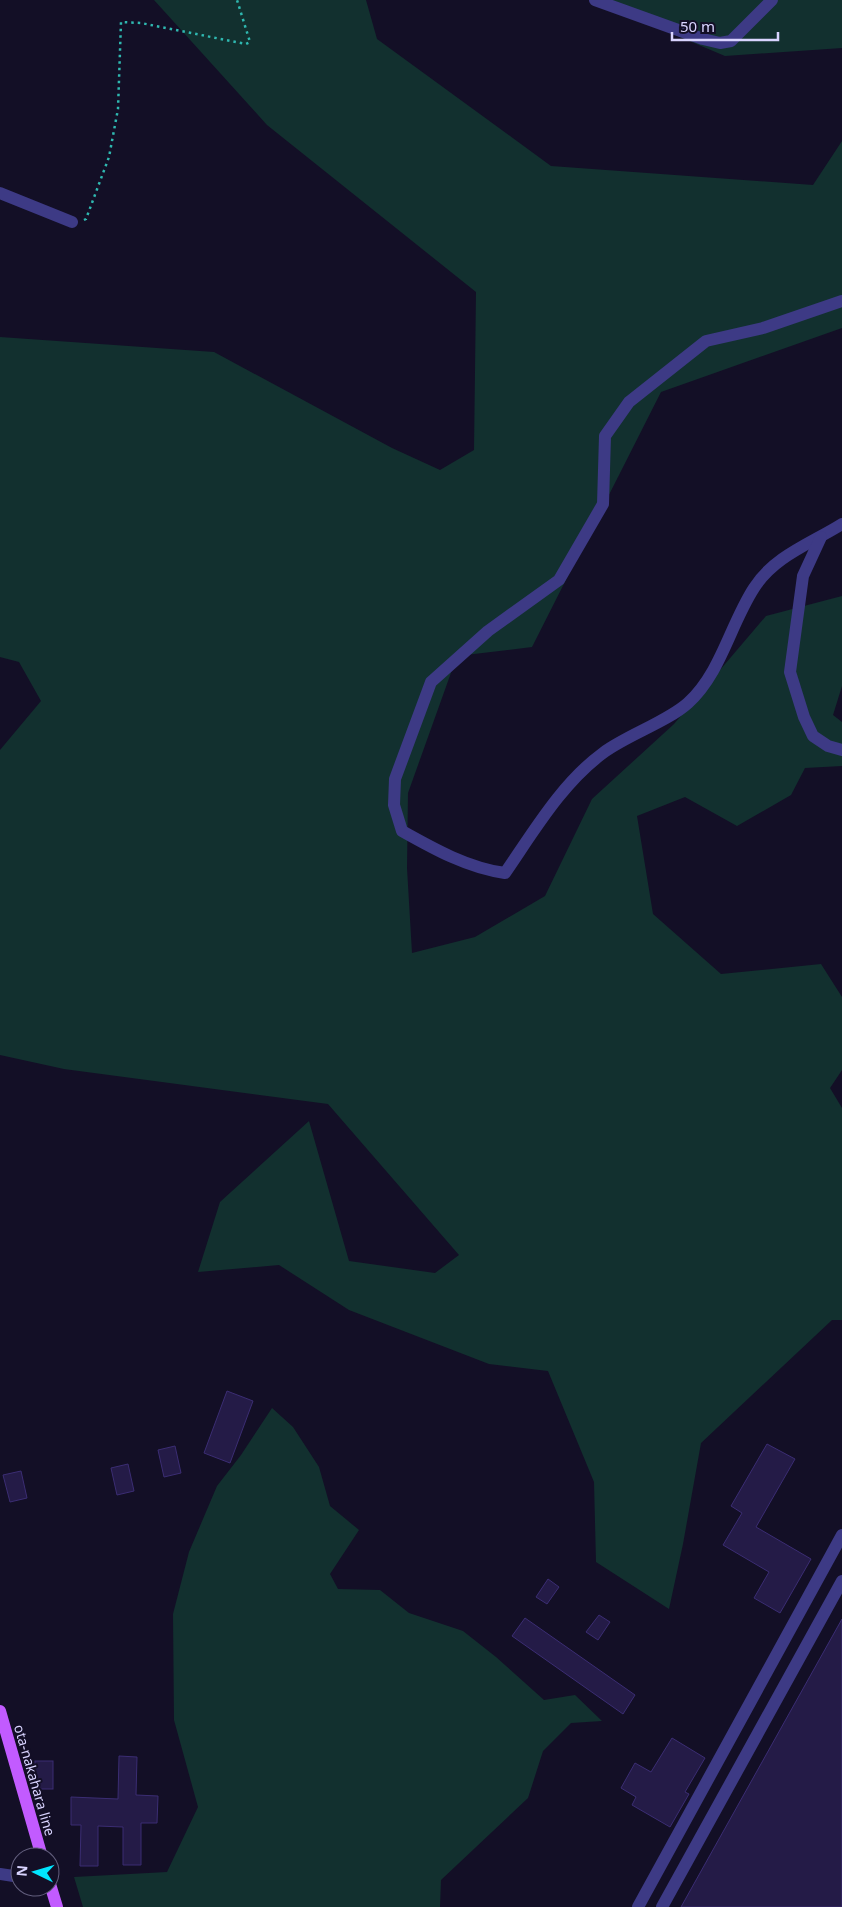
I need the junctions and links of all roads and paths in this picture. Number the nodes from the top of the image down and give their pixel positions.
1 (237, 0) edge
2 (596, 0) edge
3 (772, 0) edge
4 (0, 193) edge
5 (72, 222) joint
6 (842, 301) edge
7 (842, 524) edge
8 (821, 537) junction
9 (842, 750) edge
10 (842, 1535) edge
11 (842, 1582) edge
12 (0, 1711) edge
13 (39, 1847) edge
14 (638, 1907) edge
15 (662, 1907) edge

1 - 5 path
2 - 3 street
4 - 5 street
6 - 8 street
7 - 8 street
8 - 9 street
10 - 14 street
11 - 15 street
12 - 13 main road, ota-nakahara line

